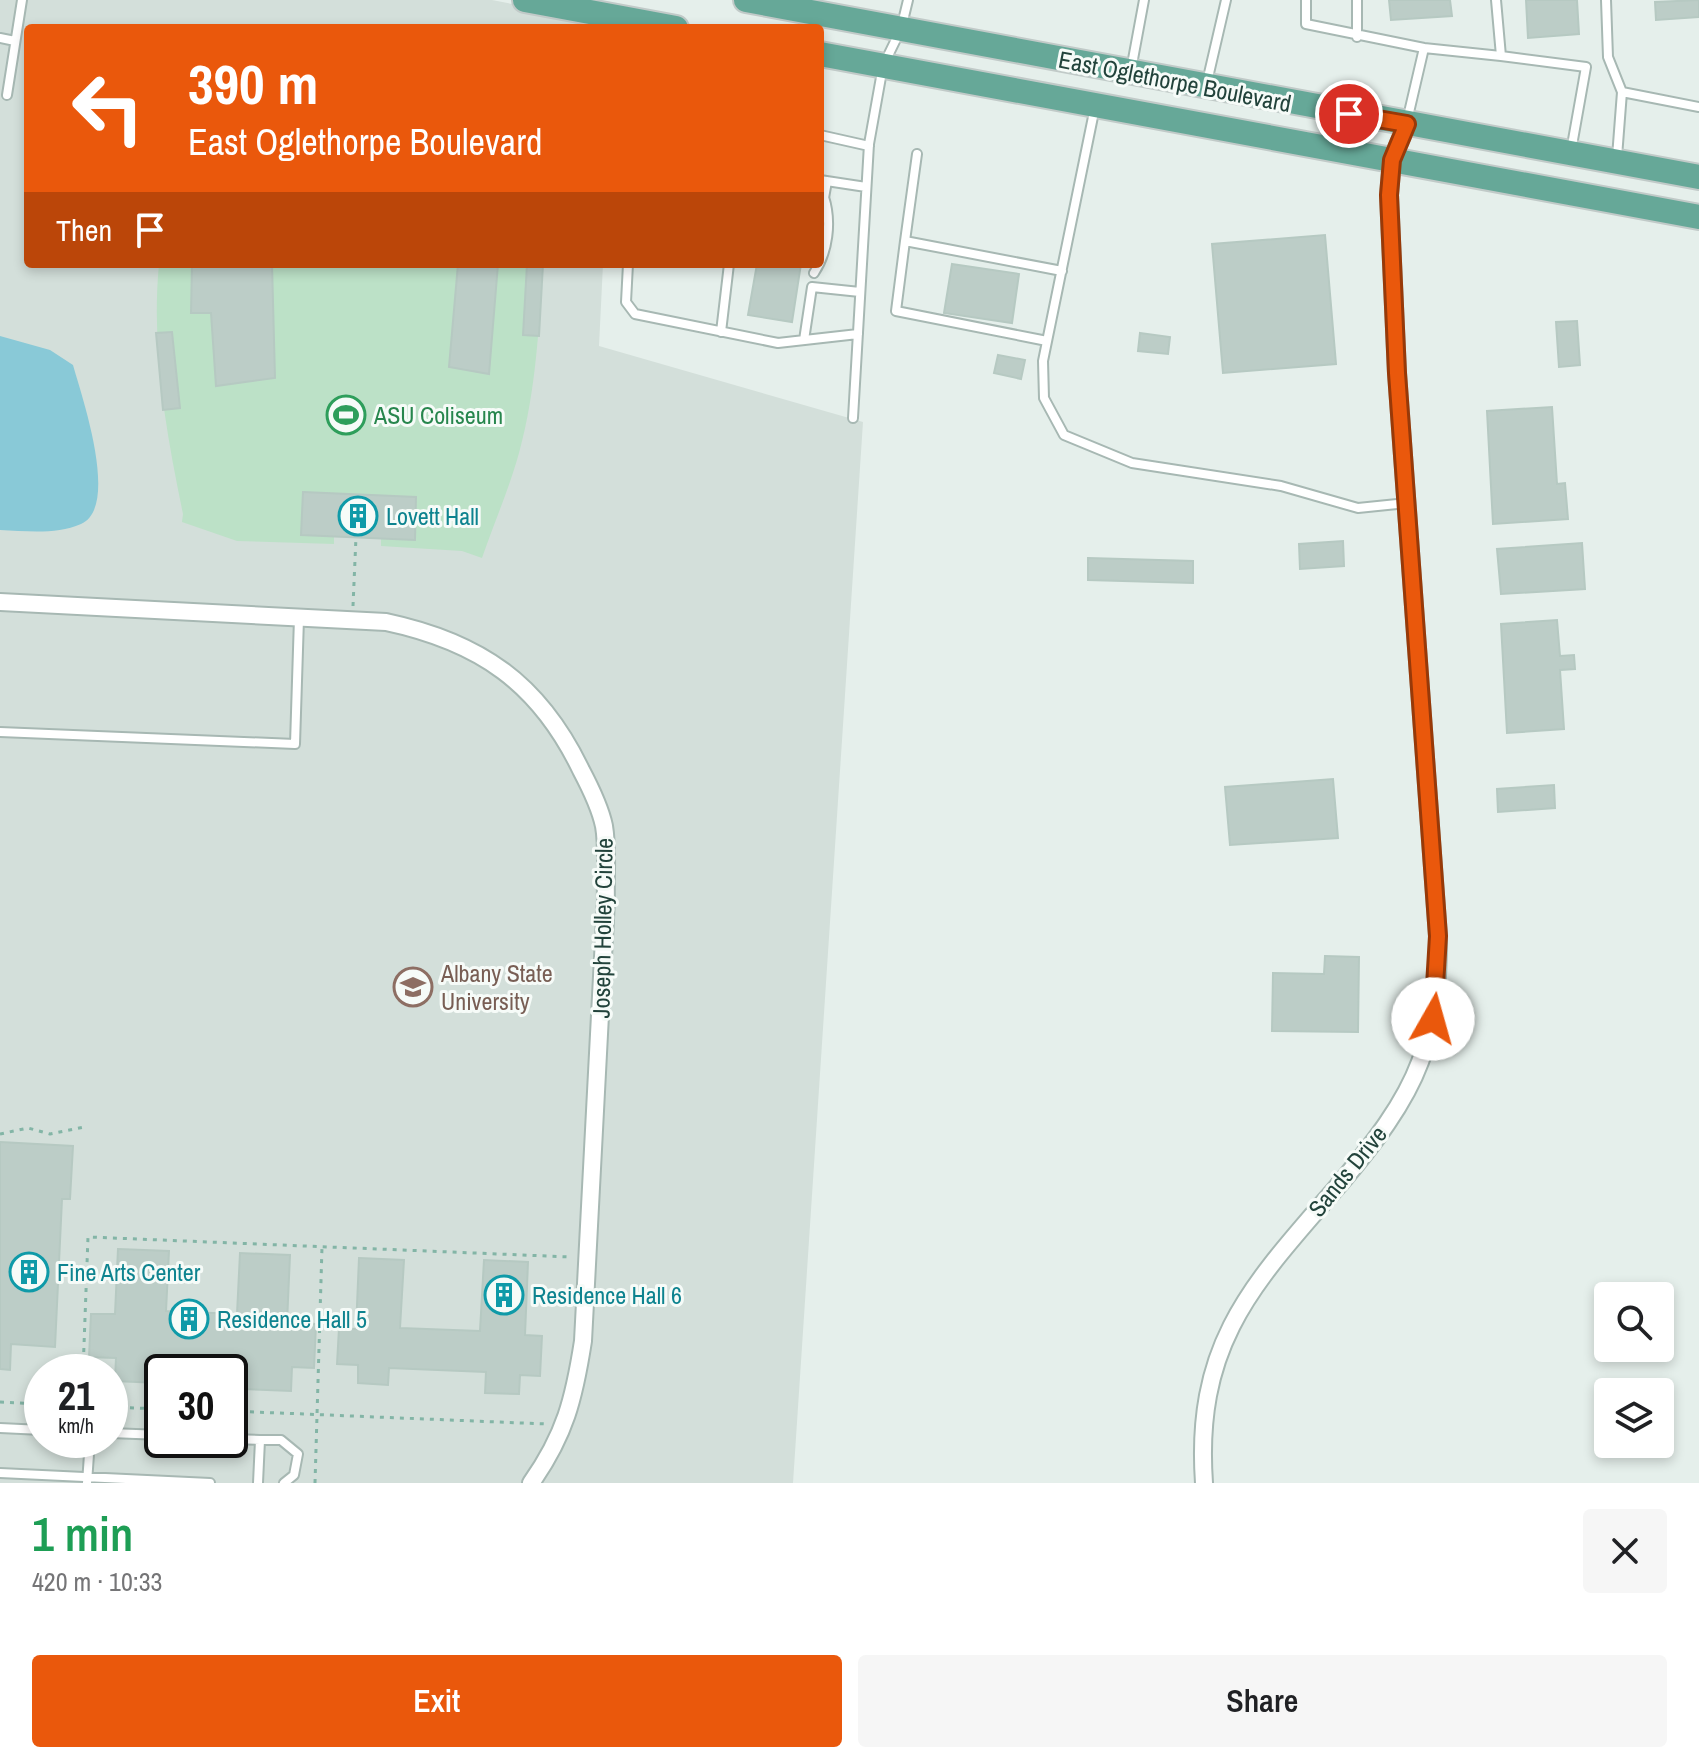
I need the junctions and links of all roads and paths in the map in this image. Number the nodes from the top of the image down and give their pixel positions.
1 (22, 0) edge
2 (525, 0) edge
3 (908, 0) edge
4 (1144, 0) edge
5 (1226, 0) edge
6 (1306, 0) edge
7 (1357, 0) edge
8 (1496, 0) edge
9 (1606, 0) edge
10 (756, 1) edge
11 (654, 24) edge
12 (901, 29) junction
13 (1357, 37) junction
14 (0, 38) edge
15 (15, 41) junction
16 (1424, 48) junction
17 (824, 55) edge
18 (1501, 56) junction
19 (883, 66) junction
20 (1130, 73) junction
21 (1206, 87) junction
22 (1622, 92) junction
23 (7, 95) dead end
24 (1095, 106) junction
25 (1699, 107) edge
26 (1407, 124) junction
27 (824, 136) edge
28 (869, 146) junction
29 (917, 154) dead end
30 (1571, 154) junction
31 (1392, 160) junction
32 (1617, 162) junction
33 (1699, 177) edge
34 (824, 181) edge
35 (866, 187) junction
36 (824, 204) edge
37 (1699, 217) edge
38 (905, 241) junction
39 (824, 250) edge
40 (628, 268) edge
41 (729, 268) edge
42 (813, 268) edge
43 (1062, 271) junction
44 (812, 287) junction
45 (860, 292) junction
46 (721, 332) junction
47 (858, 334) junction
48 (804, 340) junction
49 (1047, 341) junction
50 (853, 418) dead end
51 (1407, 503) junction
52 (356, 537) dead end
53 (0, 602) edge
54 (299, 617) junction
55 (352, 620) junction
56 (0, 732) edge
57 (84, 1127) dead end
58 (0, 1134) edge
59 (322, 1247) junction
60 (587, 1258) junction
61 (84, 1354) edge
62 (0, 1402) edge
63 (24, 1403) edge
64 (248, 1412) edge
65 (317, 1415) junction
66 (563, 1425) junction
67 (0, 1428) edge
68 (24, 1429) edge
69 (248, 1440) edge
70 (260, 1440) junction
71 (89, 1458) edge
72 (0, 1473) edge
73 (88, 1480) edge
74 (210, 1483) edge
75 (258, 1483) edge
76 (284, 1483) edge
77 (315, 1483) edge
78 (531, 1483) edge
79 (1204, 1483) edge

1 - 15 lane
2 - 11 main road
3 - 12 lane
4 - 20 lane
5 - 21 lane
6 - 13 lane
7 - 13 lane
8 - 18 lane
9 - 22 lane
10 - 12 main road, East Oglethorpe Boulevard
12 - 19 lane
12 - 20 main road, East Oglethorpe Boulevard
13 - 16 lane
14 - 15 lane
15 - 23 lane
16 - 18 lane
16 - 26 lane
17 - 19 main road, East Oglethorpe Boulevard
18 - 30 lane
19 - 24 main road, East Oglethorpe Boulevard
19 - 28 lane
20 - 21 main road, East Oglethorpe Boulevard
21 - 26 main road, East Oglethorpe Boulevard
22 - 25 lane
22 - 32 lane
24 - 31 main road, East Oglethorpe Boulevard
24 - 43 lane
26 - 30 main road, East Oglethorpe Boulevard
26 - 31 street, Sands Drive
27 - 28 lane
28 - 35 lane
29 - 38 lane
30 - 32 main road, East Oglethorpe Boulevard
31 - 37 main road, East Oglethorpe Boulevard
31 - 51 street, Sands Drive
32 - 33 main road, East Oglethorpe Boulevard
34 - 35 lane
35 - 45 lane
36 - 39 lane
38 - 43 lane
38 - 49 lane
40 - 46 lane
41 - 46 lane
42 - 44 lane
43 - 49 lane
44 - 45 lane
44 - 48 lane
45 - 47 lane
46 - 48 lane
47 - 48 lane
47 - 50 lane
49 - 51 lane
51 - 79 street, Sands Drive
52 - 55 path
53 - 54 street, Joseph Holley Circle
54 - 55 street, Joseph Holley Circle
54 - 56 lane
55 - 60 street, Joseph Holley Circle
57 - 58 path
59 - 60 path
59 - 61 path
59 - 65 path
60 - 66 street, Joseph Holley Circle
62 - 63 path
64 - 65 path
65 - 66 path
65 - 77 path
66 - 78 street, Joseph Holley Circle
67 - 68 lane
69 - 70 lane
70 - 75 lane
70 - 76 lane
71 - 73 lane
72 - 73 lane
73 - 74 lane

